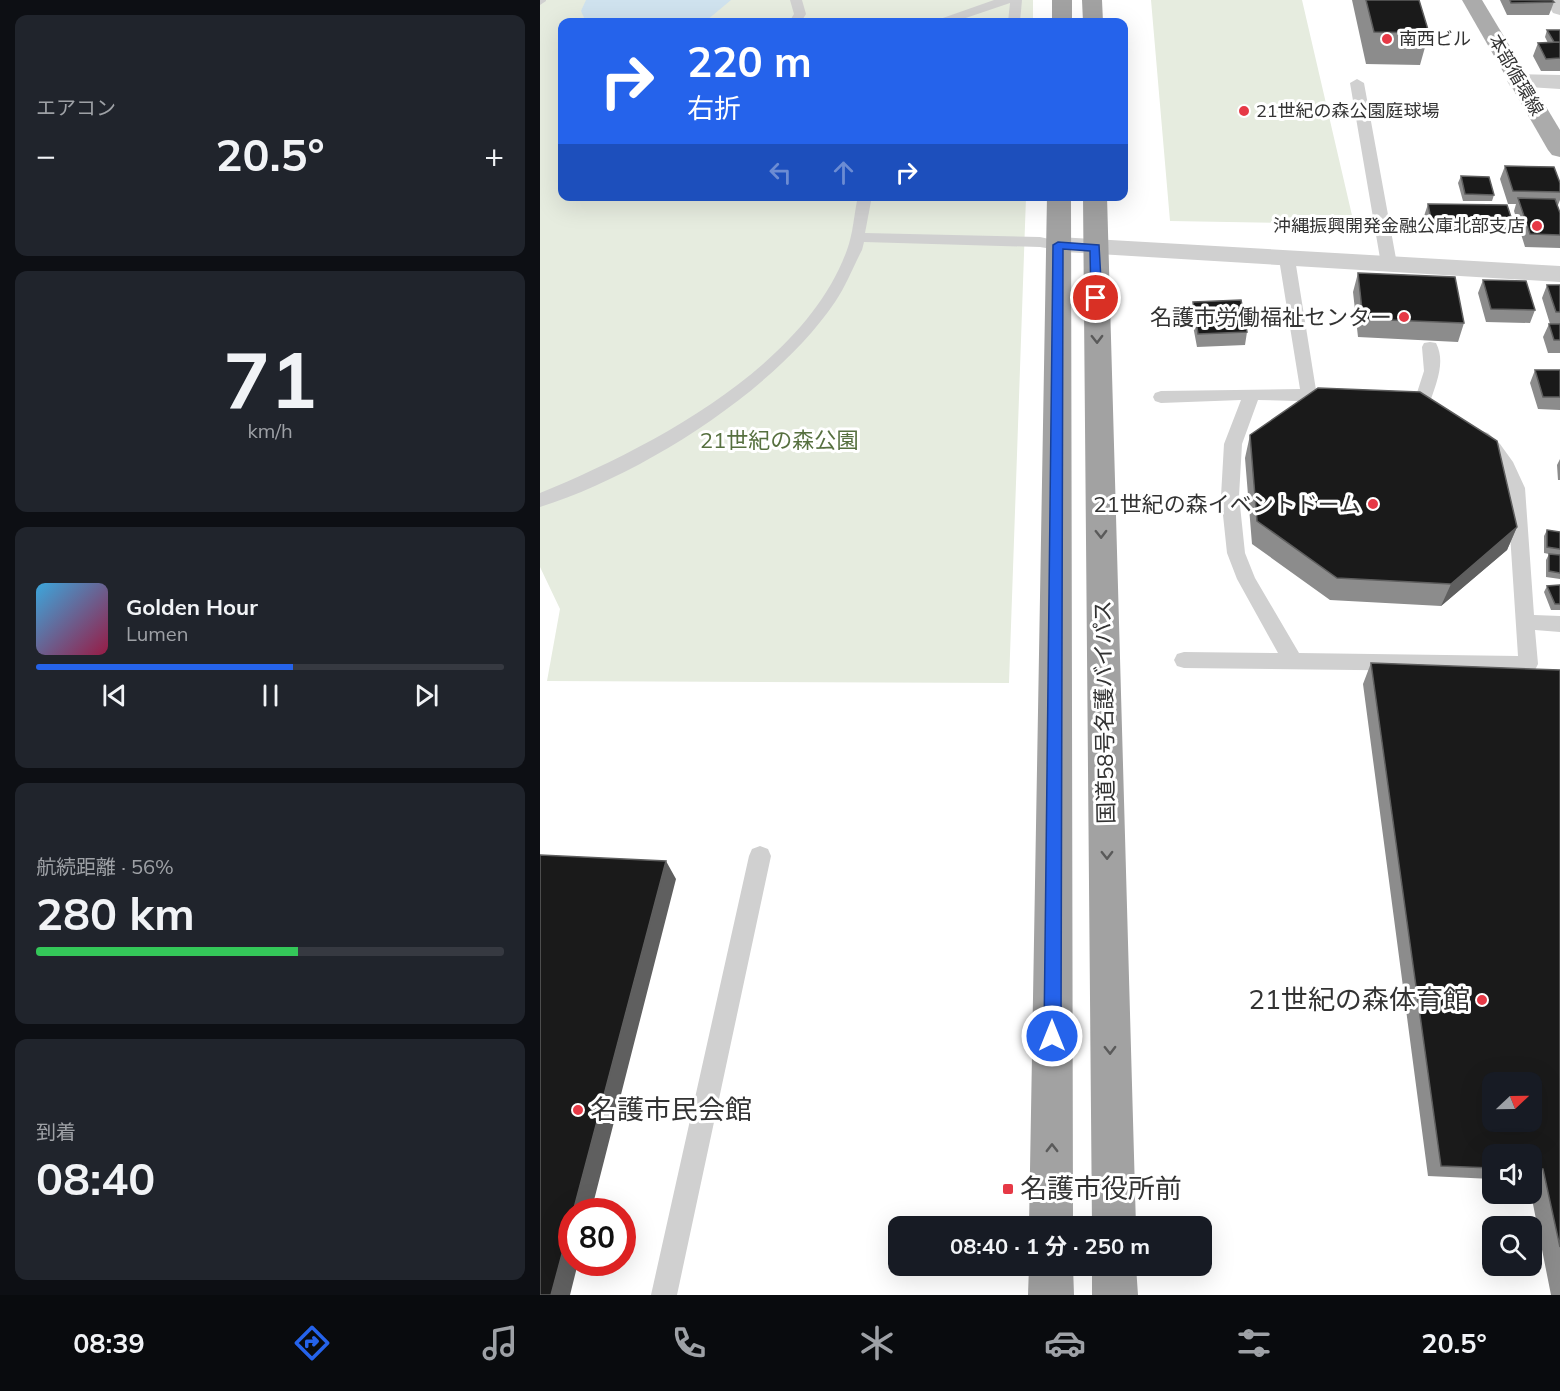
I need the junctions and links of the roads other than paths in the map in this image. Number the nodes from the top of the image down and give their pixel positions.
1 (796, 0) edge
2 (1006, 0) edge
3 (1016, 0) edge
4 (1062, 0) edge
5 (1092, 0) edge
6 (1472, 0) edge
7 (1555, 0) edge
8 (1560, 9) edge
9 (798, 18) edge
10 (955, 18) edge
11 (1014, 18) edge
12 (1062, 18) edge
13 (1093, 18) edge
14 (1518, 81) junction
15 (1560, 82) edge
16 (1357, 83) dead end
17 (1560, 150) edge
18 (864, 201) edge
19 (1059, 201) edge
20 (1095, 201) edge
21 (859, 237) junction
22 (1058, 245) junction
23 (1095, 248) junction
24 (1287, 259) junction
25 (1389, 264) junction
26 (1560, 274) edge
27 (1430, 347) dead end
28 (1252, 394) junction
29 (1309, 395) junction
30 (1355, 396) edge
31 (1161, 397) dead end
32 (1402, 398) edge
33 (1470, 426) edge
34 (540, 500) edge
35 (1526, 622) junction
36 (1560, 624) edge
37 (1184, 660) dead end
38 (1294, 663) junction
39 (759, 856) dead end
40 (1051, 1216) edge
41 (1114, 1216) edge
42 (1051, 1276) edge
43 (1114, 1276) edge
44 (664, 1295) edge
45 (1051, 1295) edge
46 (1115, 1295) edge

1 - 9 lane
2 - 10 lane
3 - 11 lane
4 - 12 highway
5 - 13 highway
6 - 14 main road, 本部循環線
7 - 8 street
14 - 15 street
14 - 17 main road, 本部循環線
16 - 25 lane
18 - 21 lane
19 - 22 highway, 国道58号名護バイパス
20 - 23 highway, 国道58号名護バイパス
21 - 22 lane
21 - 34 lane
22 - 23 street
40 -> 22 highway, 国道58号名護バイパス
23 - 24 street
23 -> 41 highway, 国道58号名護バイパス
24 - 25 street
24 - 29 lane
25 - 26 street
27 - 32 lane
28 - 29 lane
28 - 31 lane
28 - 38 lane
29 - 30 lane
33 - 35 lane
35 - 36 lane
35 - 38 lane
37 - 38 lane
39 - 44 lane
42 - 45 highway
43 - 46 highway

